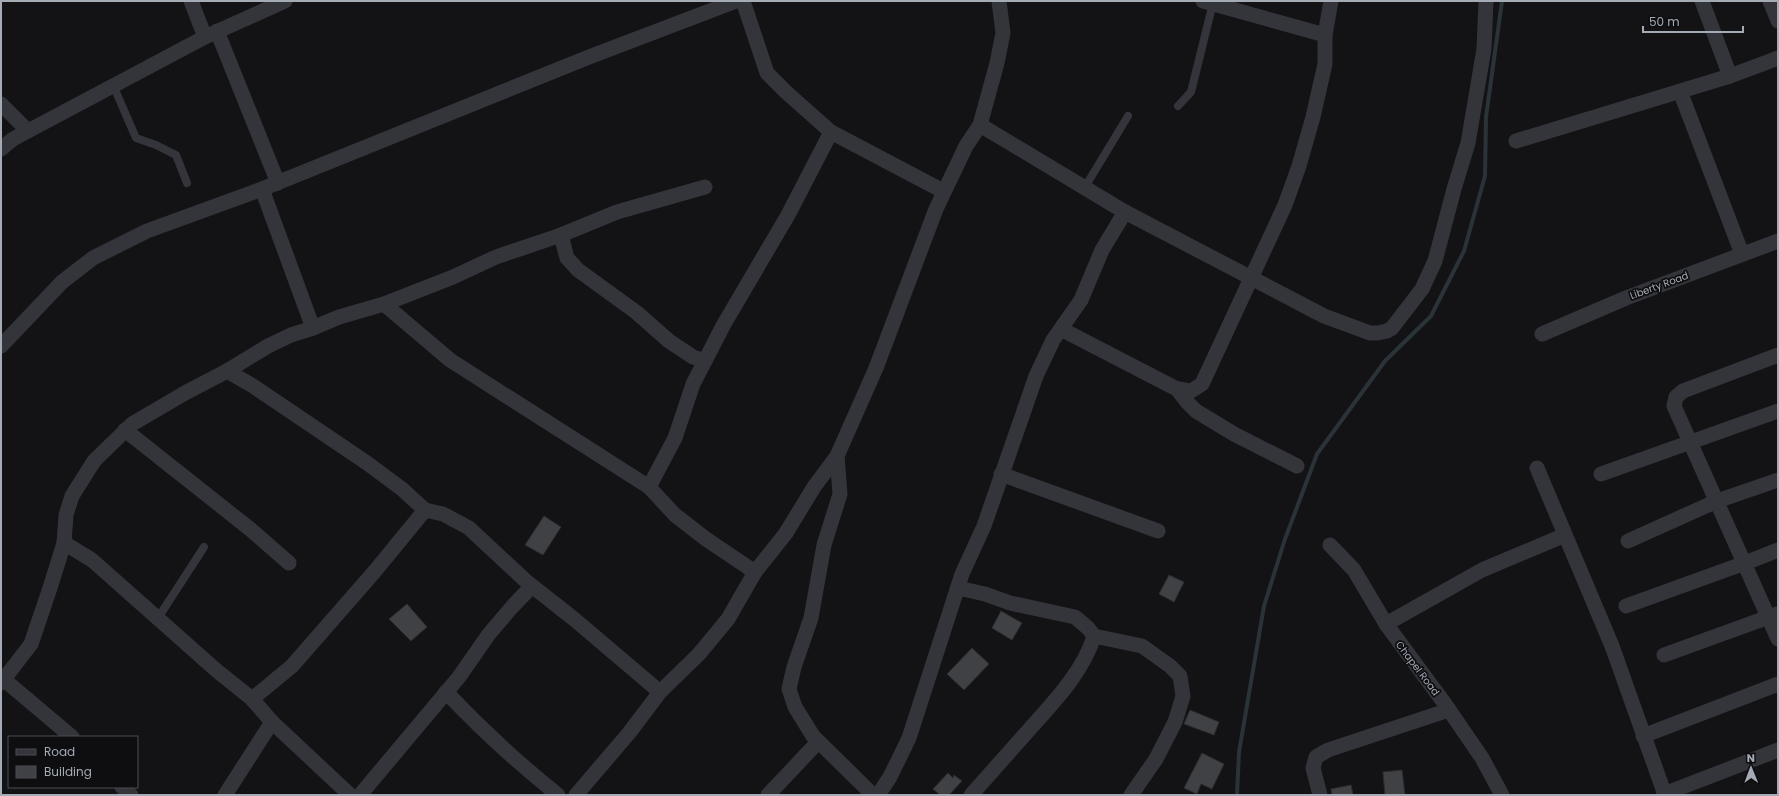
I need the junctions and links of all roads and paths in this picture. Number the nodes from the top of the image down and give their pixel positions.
1 (191, 1) edge
2 (285, 1) edge
3 (736, 1) edge
4 (743, 1) edge
5 (999, 1) edge
6 (1331, 1) edge
7 (1486, 1) edge
8 (1702, 1) edge
9 (1770, 1) edge
10 (1208, 2) edge
11 (1778, 21) edge
12 (211, 34) junction
13 (1325, 35) junction
14 (1778, 58) edge
15 (1730, 76) junction
16 (113, 85) junction
17 (1680, 91) junction
18 (1, 104) edge
19 (1178, 106) dead end
20 (1128, 116) dead end
21 (980, 125) junction
22 (28, 131) junction
23 (831, 132) junction
24 (1516, 141) dead end
25 (1, 149) edge
26 (187, 182) dead end
27 (278, 183) junction
28 (705, 186) dead end
29 (1085, 187) junction
30 (262, 189) junction
31 (943, 191) junction
32 (1125, 212) junction
33 (560, 235) junction
34 (1778, 241) edge
35 (1742, 254) junction
36 (1250, 278) junction
37 (384, 304) junction
38 (313, 328) junction
39 (1061, 329) junction
40 (1542, 334) dead end
41 (1, 346) edge
42 (1778, 356) edge
43 (705, 361) junction
44 (227, 371) junction
45 (1177, 389) junction
46 (1778, 411) edge
47 (124, 430) junction
48 (1690, 442) junction
49 (837, 456) junction
50 (1296, 466) dead end
51 (1537, 468) dead end
52 (1001, 474) junction
53 (1601, 474) dead end
54 (1778, 480) edge
55 (649, 487) junction
56 (1717, 501) junction
57 (425, 510) junction
58 (1158, 532) dead end
59 (1565, 534) junction
60 (1628, 541) dead end
61 (64, 543) junction
62 (1330, 545) dead end
63 (204, 547) dead end
64 (1778, 550) edge
65 (289, 563) dead end
66 (1745, 564) junction
67 (755, 572) junction
68 (532, 586) junction
69 (958, 588) junction
70 (1626, 606) dead end
71 (1773, 615) edge
72 (158, 618) junction
73 (1386, 624) junction
74 (1094, 636) junction
75 (1778, 639) edge
76 (1664, 655) dead end
77 (2, 680) edge
78 (1778, 684) edge
79 (446, 692) junction
80 (660, 692) junction
81 (252, 699) junction
82 (1449, 710) junction
83 (272, 722) junction
84 (71, 736) edge
85 (1643, 736) junction
86 (818, 742) junction
87 (1778, 750) edge
88 (123, 788) edge
89 (978, 793) edge
90 (1665, 794) edge
91 (131, 795) edge
92 (225, 795) edge
93 (350, 795) edge
94 (360, 795) edge
95 (558, 795) edge
96 (576, 795) edge
97 (768, 795) edge
98 (873, 795) edge
99 (878, 795) edge
100 (1131, 795) edge
101 (1320, 795) edge
102 (1502, 795) edge

1 - 12 street
2 - 12 street
3 - 27 street
4 - 23 street
5 - 21 street
6 - 13 street
7 - 36 street
8 - 15 street
9 - 11 street
10 - 13 street
10 - 19 lane
12 - 16 street
12 - 27 street
13 - 36 street
14 - 15 street
15 - 17 street
16 - 22 street
16 - 26 lane
17 - 24 street
17 - 35 street
18 - 22 street
20 - 29 lane
21 - 29 street
21 - 31 street
22 - 25 street
23 - 31 street
23 - 43 street
27 - 30 street
28 - 33 street
29 - 32 street
30 - 38 street
30 - 41 street
31 - 49 street
32 - 36 street
32 - 39 street
33 - 37 street
33 - 43 street
34 - 35 street, Liberty Road
35 - 40 street, Liberty Road
36 - 45 street
37 - 38 street
37 - 55 street
38 - 44 street
39 - 45 street
39 - 52 street
42 - 48 street
43 - 55 street
44 - 47 street
44 - 57 street
45 - 50 street
46 - 48 street
47 - 61 street
47 - 65 street
48 - 53 street
48 - 56 street
49 - 67 street
49 - 86 street
51 - 59 street
52 - 58 street
52 - 69 street
54 - 56 street
55 - 67 street
56 - 60 street
56 - 66 street
57 - 68 street
57 - 81 street
59 - 73 street
59 - 85 street
61 - 72 street
61 - 77 street
62 - 73 street, Chapel Road
63 - 72 lane
64 - 66 street
66 - 70 street
66 - 71 street
67 - 80 street
68 - 79 street
68 - 80 street
69 - 74 street
69 - 99 street
71 - 75 street
71 - 76 street
72 - 81 street
73 - 82 street, Chapel Road
74 - 89 street
74 - 100 street
77 - 84 street
78 - 85 street
79 - 94 street
79 - 95 street
80 - 96 street
81 - 83 street
82 - 101 street
82 - 102 street, Chapel Road
83 - 92 street
83 - 93 street
85 - 90 street
86 - 97 street
86 - 98 street
87 - 90 street
88 - 91 street

